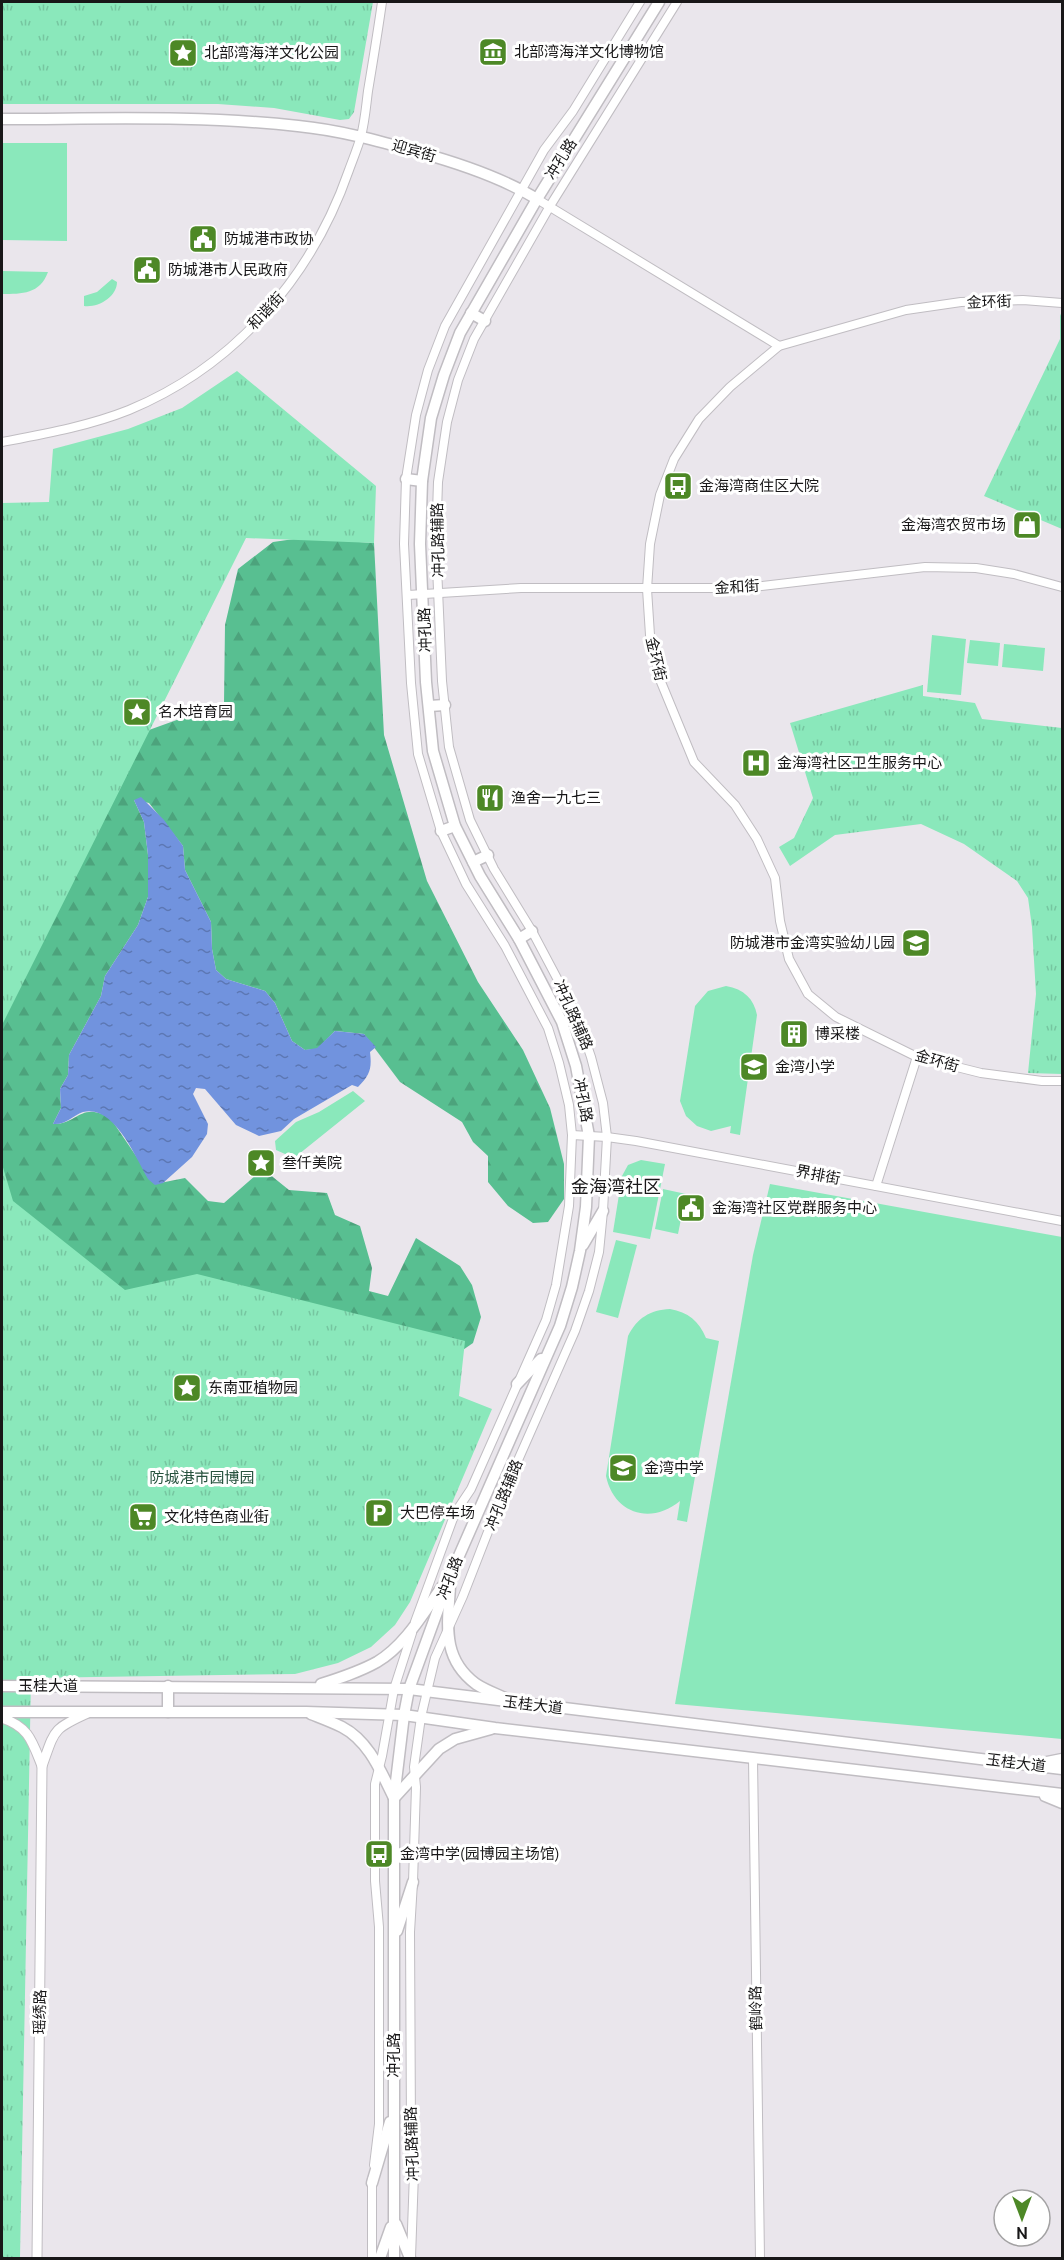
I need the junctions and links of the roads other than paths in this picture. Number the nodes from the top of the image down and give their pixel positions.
1 (382, 2) edge
2 (640, 2) edge
3 (659, 2) edge
4 (677, 2) edge
5 (2, 119) edge
6 (361, 136) junction
7 (522, 190) junction
8 (537, 198) junction
9 (550, 206) junction
10 (1062, 303) edge
11 (471, 313) junction
12 (485, 321) junction
13 (779, 346) junction
14 (2, 442) edge
15 (406, 479) junction
16 (422, 481) junction
17 (1062, 586) edge
18 (647, 589) junction
19 (439, 594) junction
20 (408, 595) junction
21 (424, 595) junction
22 (444, 705) junction
23 (429, 706) junction
24 (456, 826) junction
25 (441, 831) junction
26 (488, 855) junction
27 (473, 862) junction
28 (532, 931) junction
29 (519, 939) junction
30 (917, 1057) junction
31 (1062, 1081) edge
32 (572, 1136) junction
33 (589, 1136) junction
34 (607, 1137) junction
35 (876, 1186) junction
36 (603, 1211) junction
37 (1062, 1221) edge
38 (580, 1251) junction
39 (548, 1352) junction
40 (517, 1384) junction
41 (451, 1574) junction
42 (414, 1624) junction
43 (447, 1630) junction
44 (2, 1686) edge
45 (168, 1686) junction
46 (309, 1688) junction
47 (394, 1689) junction
48 (409, 1689) junction
49 (427, 1692) junction
50 (512, 1702) junction
51 (2, 1712) edge
52 (90, 1712) junction
53 (168, 1712) junction
54 (306, 1712) junction
55 (389, 1714) junction
56 (404, 1715) junction
57 (421, 1717) junction
58 (2, 1718) edge
59 (495, 1728) junction
60 (753, 1758) junction
61 (1062, 1759) edge
62 (1031, 1765) junction
63 (42, 1766) junction
64 (379, 1767) junction
65 (1062, 1769) edge
66 (415, 1776) junction
67 (1028, 1790) junction
68 (1062, 1794) edge
69 (394, 1798) junction
70 (1062, 1803) edge
71 (413, 1882) junction
72 (394, 1940) junction
73 (394, 2110) junction
74 (372, 2182) junction
75 (394, 2218) junction
76 (37, 2259) edge
77 (372, 2259) edge
78 (380, 2259) edge
79 (394, 2259) edge
80 (411, 2259) edge
81 (760, 2259) edge

1 - 6 street, 和谐街
2 - 7 street, 冲孔路辅路
3 - 8 main road, 冲孔路
4 - 9 street, 冲孔路辅路
5 - 6 main road, 迎宾街
6 - 7 main road, 迎宾街
6 - 14 street, 和谐街
7 - 8 main road, 迎宾街
7 - 15 street, 冲孔路辅路
8 - 9 street, 迎宾街
8 - 11 main road, 冲孔路
9 - 12 street, 冲孔路辅路
9 - 13 street, 迎宾街
10 - 13 street, 金环街
11 - 12 main road
11 - 16 main road, 冲孔路
12 - 19 street, 冲孔路辅路
13 - 18 street, 金环街
15 - 16 main road
15 - 20 street, 冲孔路辅路
16 - 21 main road, 冲孔路
17 - 18 street, 金和街
18 - 19 street, 金和街
18 - 30 street, 金环街
19 - 21 street, 金和街
19 - 22 street, 冲孔路辅路
20 - 21 street, 金和街
20 - 25 street, 冲孔路辅路
21 - 23 main road, 冲孔路
22 - 23 main road
22 - 26 street, 冲孔路辅路
23 - 24 main road, 冲孔路
24 - 25 main road
24 - 27 main road, 冲孔路
25 - 32 street, 冲孔路辅路
26 - 27 main road
26 - 28 street, 冲孔路辅路
27 - 29 main road, 冲孔路
28 - 29 main road
28 - 34 street, 冲孔路辅路
29 - 33 main road, 冲孔路
30 - 31 street, 金环街
30 - 35 street
32 - 33 street, 界排街
32 - 40 street, 冲孔路辅路
33 - 34 street, 界排街
33 - 38 main road, 冲孔路
34 - 35 street, 界排街
34 - 36 street, 冲孔路辅路
35 - 37 street, 界排街
36 - 38 main road
36 - 43 street, 冲孔路辅路
38 - 39 main road, 冲孔路
39 - 40 main road
39 - 41 main road, 冲孔路
40 - 42 street, 冲孔路辅路
41 - 42 main road
41 - 43 main road
41 - 48 main road, 冲孔路
42 - 46 main road
42 - 47 street, 冲孔路辅路
43 - 49 street, 冲孔路辅路
43 - 50 main road
44 - 45 main road, 玉桂大道
45 - 46 main road, 玉桂大道
45 - 53 main road
46 - 47 main road, 玉桂大道
47 - 48 main road, 玉桂大道
47 - 55 street, 冲孔路辅路
48 - 49 main road, 玉桂大道
48 - 56 main road, 冲孔路
49 - 50 main road, 玉桂大道
49 - 57 street, 冲孔路辅路
50 - 62 main road, 玉桂大道
51 - 52 main road, 玉桂大道
52 - 53 main road, 玉桂大道
52 - 63 street
53 - 54 main road, 玉桂大道
54 - 55 main road, 玉桂大道
54 - 64 main road
55 - 56 main road, 玉桂大道
55 - 64 street, 冲孔路辅路
56 - 57 main road, 玉桂大道
56 - 69 main road, 冲孔路
57 - 59 main road, 玉桂大道
57 - 66 street, 冲孔路辅路
58 - 63 street
59 - 60 main road, 玉桂大道
59 - 66 main road
60 - 67 main road, 玉桂大道
60 - 81 street, 鹤岭路
61 - 62 main road
62 - 65 main road, 玉桂大道
63 - 76 street, 瑶绣路
64 - 69 main road
64 - 74 street, 冲孔路辅路
66 - 69 main road
66 - 71 street, 冲孔路辅路
67 - 68 main road, 玉桂大道
67 - 70 main road
69 - 72 main road, 冲孔路
71 - 72 main road
71 - 80 street, 冲孔路辅路
72 - 73 main road, 冲孔路
73 - 74 main road
73 - 75 main road, 冲孔路
74 - 77 street, 冲孔路辅路
75 - 78 main road
75 - 79 main road, 冲孔路
75 - 80 main road

